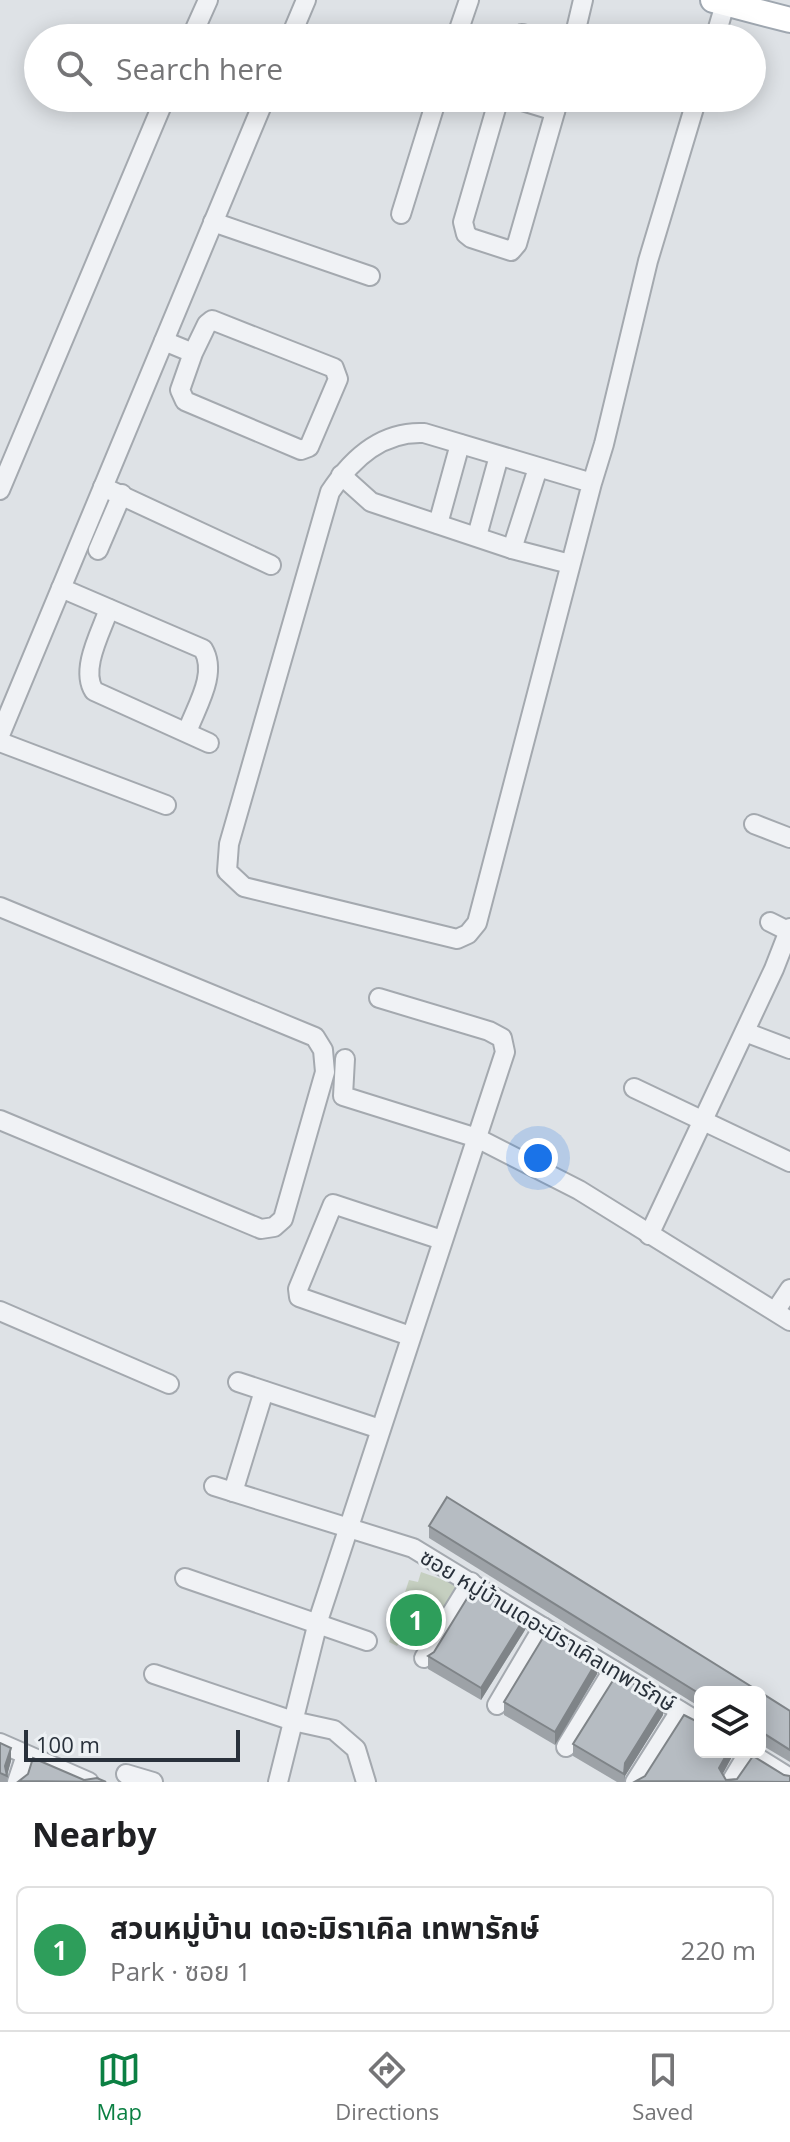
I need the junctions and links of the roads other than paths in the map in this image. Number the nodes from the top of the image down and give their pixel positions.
1 (208, 0) edge
2 (306, 0) edge
3 (469, 0) edge
4 (583, 0) edge
5 (719, 2) edge
6 (790, 20) edge
7 (197, 24) edge
8 (296, 24) edge
9 (461, 24) edge
10 (577, 24) edge
11 (717, 24) edge
12 (159, 112) edge
13 (259, 112) edge
14 (433, 112) edge
15 (495, 112) edge
16 (555, 112) edge
17 (693, 112) edge
18 (401, 214) dead end
19 (213, 222) junction
20 (370, 276) dead end
21 (164, 341) junction
22 (193, 353) junction
23 (460, 444) junction
24 (499, 456) junction
25 (538, 468) junction
26 (341, 475) junction
27 (592, 483) junction
28 (103, 487) junction
29 (0, 490) edge
30 (122, 494) junction
31 (438, 524) junction
32 (477, 536) junction
33 (512, 549) junction
34 (98, 550) dead end
35 (570, 564) junction
36 (271, 565) dead end
37 (61, 588) junction
38 (109, 609) junction
39 (187, 732) junction
40 (0, 735) edge
41 (0, 742) edge
42 (209, 743) dead end
43 (166, 805) dead end
44 (754, 824) dead end
45 (790, 838) edge
46 (0, 907) edge
47 (770, 922) dead end
48 (790, 931) edge
49 (379, 998) dead end
50 (745, 1032) junction
51 (790, 1049) edge
52 (345, 1059) dead end
53 (634, 1088) dead end
54 (0, 1120) edge
55 (703, 1121) junction
56 (477, 1138) junction
57 (790, 1162) edge
58 (649, 1235) junction
59 (442, 1240) junction
60 (790, 1289) edge
61 (0, 1311) edge
62 (783, 1315) edge
63 (410, 1336) junction
64 (238, 1382) dead end
65 (169, 1384) dead end
66 (264, 1391) junction
67 (380, 1429) junction
68 (214, 1486) dead end
69 (233, 1492) junction
70 (348, 1527) junction
71 (185, 1578) dead end
72 (471, 1582) junction
73 (318, 1624) junction
74 (543, 1627) junction
75 (367, 1641) dead end
76 (424, 1658) dead end
77 (613, 1670) junction
78 (154, 1674) dead end
79 (497, 1705) dead end
80 (680, 1711) junction
81 (694, 1719) edge
82 (293, 1721) junction
83 (0, 1743) edge
84 (566, 1747) dead end
85 (26, 1755) junction
86 (745, 1758) edge
87 (758, 1758) edge
88 (126, 1774) dead end
89 (790, 1778) edge
90 (17, 1782) edge
91 (89, 1782) edge
92 (153, 1782) edge
93 (278, 1782) edge
94 (366, 1782) edge
95 (635, 1782) edge
96 (731, 1782) edge

1 - 7 street
2 - 8 street
3 - 9 street
4 - 10 street
5 - 6 main road
5 - 11 street
12 - 29 street
13 - 19 street
14 - 18 street
15 - 16 street
17 - 27 street
19 - 20 street
19 - 21 street
21 - 22 street
21 - 28 street
22 - 22 street
23 - 24 street
23 - 26 street
23 - 31 street
24 - 25 street
24 - 32 street
25 - 27 street
25 - 33 street
26 - 31 street
26 - 35 street
27 - 35 street
28 - 30 street
28 - 37 street
30 - 34 street
30 - 36 street
31 - 32 street
32 - 33 street
33 - 35 street
37 - 38 street
37 - 40 street
38 - 39 street
38 - 39 street
39 - 42 street
41 - 43 street
44 - 45 street
46 - 54 street
47 - 48 street
48 - 50 street
49 - 56 street
50 - 51 street
50 - 55 street
52 - 56 street
53 - 55 street
55 - 57 street
55 - 58 street
56 - 58 street
56 - 59 street
58 - 62 street
59 - 63 street
59 - 63 street
60 - 62 street
61 - 65 street
63 - 67 street
64 - 66 street
66 - 67 street
66 - 69 street
67 - 70 street
68 - 69 street, ซอย หมู่บ้านเดอะมิราเคิลเทพารักษ์
69 - 70 street, ซอย หมู่บ้านเดอะมิราเคิลเทพารักษ์
70 - 72 street, ซอย หมู่บ้านเดอะมิราเคิลเทพารักษ์
70 - 73 street
71 - 73 street
72 - 74 street, ซอย หมู่บ้านเดอะมิราเคิลเทพารักษ์
72 - 76 street
73 - 75 street
73 - 82 street
74 - 77 street, ซอย หมู่บ้านเดอะมิราเคิลเทพารักษ์
74 - 79 street
77 - 80 street, ซอย หมู่บ้านเดอะมิราเคิลเทพารักษ์
77 - 84 street
78 - 82 street
80 - 81 street, ซอย หมู่บ้านเดอะมิราเคิลเทพารักษ์
80 - 95 street
82 - 93 street
82 - 94 street
83 - 85 street
85 - 90 street
85 - 91 street
86 - 96 street
87 - 89 street
88 - 92 street

